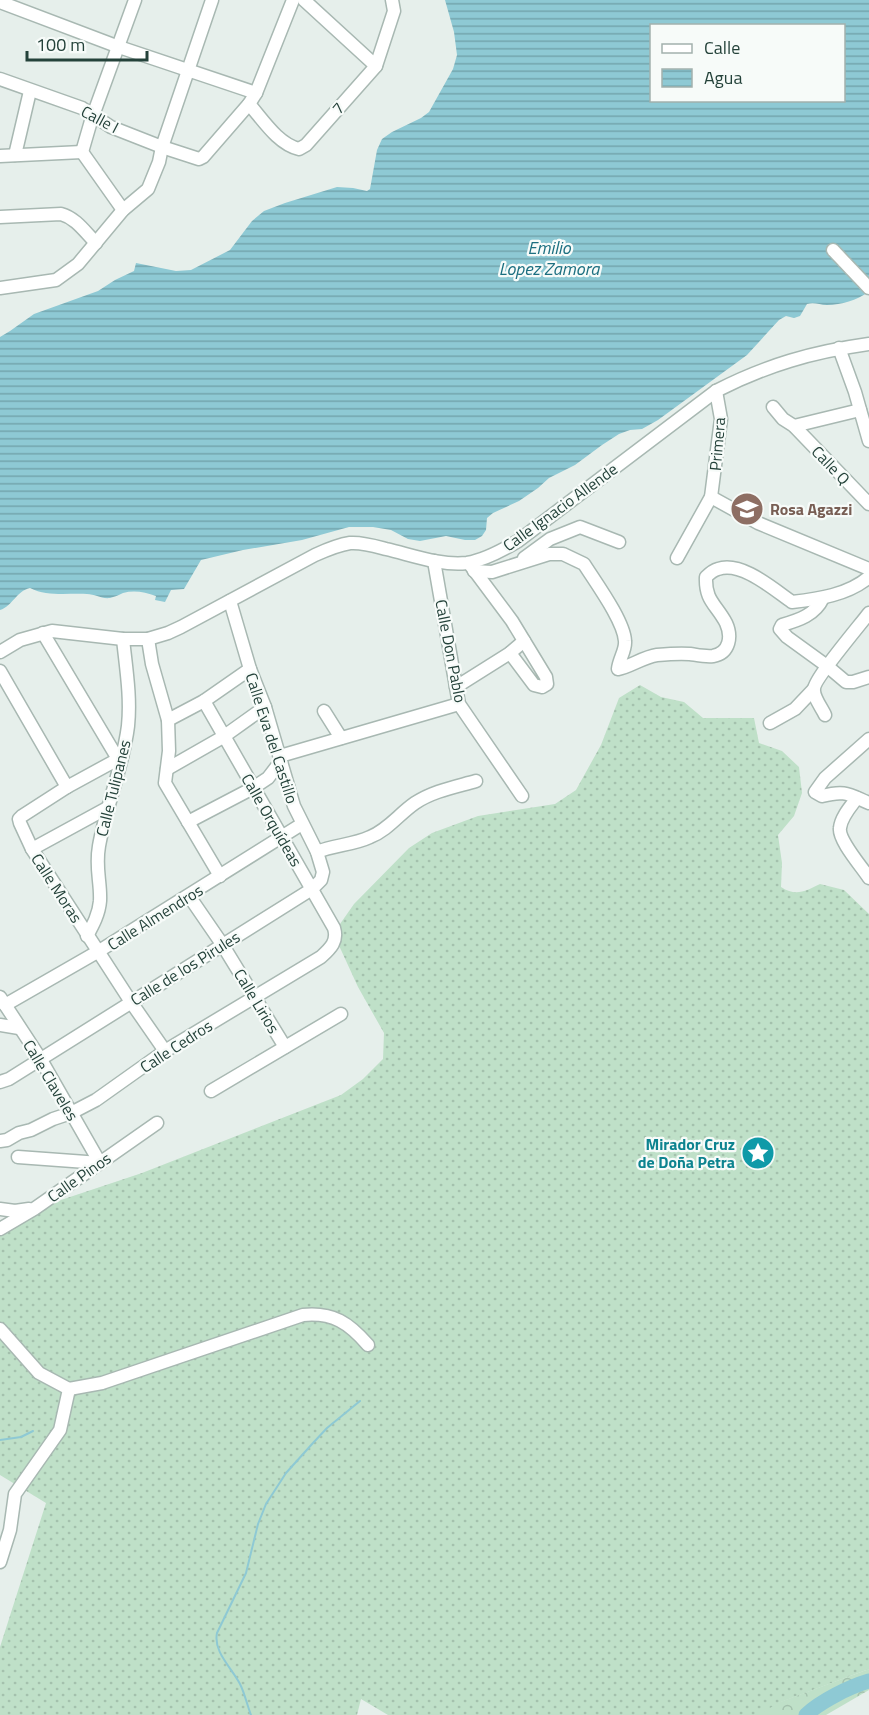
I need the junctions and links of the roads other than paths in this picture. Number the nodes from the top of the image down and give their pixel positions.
1 (135, 0) edge
2 (212, 0) edge
3 (293, 0) edge
4 (304, 0) edge
5 (392, 0) edge
6 (0, 2) edge
7 (119, 47) junction
8 (376, 66) junction
9 (188, 70) junction
10 (0, 79) edge
11 (30, 91) junction
12 (256, 93) junction
13 (249, 104) junction
14 (93, 114) junction
15 (162, 147) junction
16 (82, 152) junction
17 (15, 155) junction
18 (0, 156) edge
19 (123, 210) junction
20 (0, 217) edge
21 (96, 243) junction
22 (833, 250) dead end
23 (0, 288) edge
24 (869, 288) edge
25 (869, 344) edge
26 (839, 348) junction
27 (716, 391) junction
28 (855, 392) junction
29 (869, 395) edge
30 (772, 407) dead end
31 (860, 410) junction
32 (794, 426) junction
33 (869, 441) edge
34 (711, 497) junction
35 (869, 504) edge
36 (619, 542) dead end
37 (677, 558) dead end
38 (434, 561) junction
39 (518, 563) junction
40 (471, 567) junction
41 (869, 569) edge
42 (869, 577) edge
43 (824, 598) junction
44 (230, 601) junction
45 (869, 614) edge
46 (43, 633) junction
47 (123, 639) junction
48 (148, 639) junction
49 (524, 641) junction
50 (0, 652) edge
51 (510, 653) junction
52 (827, 666) junction
53 (250, 669) junction
54 (0, 671) edge
55 (869, 677) edge
56 (456, 687) junction
57 (813, 690) junction
58 (204, 701) junction
59 (459, 704) junction
60 (265, 707) junction
61 (324, 711) dead end
62 (825, 715) dead end
63 (168, 720) junction
64 (770, 723) dead end
65 (224, 737) junction
66 (341, 738) junction
67 (869, 739) edge
68 (120, 758) junction
69 (280, 759) junction
70 (167, 769) junction
71 (476, 781) dead end
72 (68, 787) junction
73 (254, 788) junction
74 (522, 796) dead end
75 (857, 798) junction
76 (869, 803) edge
77 (109, 807) junction
78 (188, 822) junction
79 (302, 824) junction
80 (281, 836) junction
81 (32, 849) junction
82 (316, 852) junction
83 (322, 872) joint
84 (220, 876) junction
85 (869, 878) edge
86 (312, 889) junction
87 (189, 896) junction
88 (87, 936) junction
89 (336, 939) joint
90 (222, 944) junction
91 (99, 951) junction
92 (255, 996) junction
93 (2, 1001) edge
94 (131, 1002) junction
95 (341, 1014) dead end
96 (0, 1025) edge
97 (19, 1028) junction
98 (285, 1047) junction
99 (165, 1051) junction
100 (40, 1058) junction
101 (0, 1082) edge
102 (211, 1091) dead end
103 (71, 1113) junction
104 (157, 1123) dead end
105 (4, 1140) edge
106 (18, 1157) dead end
107 (100, 1163) junction
108 (0, 1209) edge
109 (34, 1209) junction
110 (0, 1229) edge
111 (0, 1329) edge
112 (368, 1345) dead end
113 (69, 1389) junction
114 (5, 1529) edge
115 (0, 1562) edge

1 - 7 street
2 - 9 street
3 - 12 street
4 - 8 street
5 - 8 street, 7
6 - 7 street
7 - 9 street
7 - 14 street
8 - 13 street, 7
9 - 12 street
9 - 15 street
10 - 11 street, Calle I
11 - 14 street, Calle I
11 - 17 street
12 - 13 street
13 - 15 street, Calle I
14 - 15 street, Calle I
14 - 16 street
15 - 19 street
16 - 17 street
16 - 19 street
17 - 18 street
19 - 21 street
20 - 21 street
21 - 23 street
22 - 24 street
25 - 26 street, Calle Ignacio Allende
26 - 27 street, Calle Ignacio Allende
26 - 28 street
27 - 34 street, Primera
27 - 40 street, Calle Ignacio Allende
28 - 29 street
28 - 31 street
30 - 32 street, Calle Q
31 - 32 street
31 - 33 street
32 - 35 street, Calle Q
34 - 37 street
34 - 41 street
36 - 39 street
38 - 40 street, Calle Ignacio Allende
38 - 44 street, Calle Ignacio Allende
38 - 56 street, Calle Don Pablo
39 - 40 street
39 - 43 street
40 - 49 street
42 - 43 street
43 - 52 street
44 - 48 street, Calle Ignacio Allende
44 - 53 street, Calle Eva del Castillo
45 - 52 street
46 - 47 street, Calle Ignacio Allende
46 - 50 street, Calle Ignacio Allende
46 - 68 street
47 - 48 street, Calle Ignacio Allende
47 - 68 street, Calle Tulipanes
48 - 63 street
49 - 51 street
49 - 51 street
51 - 56 street
52 - 55 street
52 - 57 street
53 - 58 street
53 - 60 street, Calle Eva del Castillo
54 - 72 street
56 - 59 street, Calle Don Pablo
57 - 62 street
57 - 64 street
58 - 63 street
58 - 65 street, Calle Orquídeas
59 - 66 street
59 - 74 street, Calle Don Pablo
60 - 65 street
60 - 69 street, Calle Eva del Castillo
61 - 66 street
63 - 70 street
65 - 70 street
65 - 73 street, Calle Orquídeas
66 - 69 street
67 - 75 street
68 - 72 street, Calle Moras
68 - 77 street, Calle Tulipanes
69 - 73 street
69 - 79 street, Calle Eva del Castillo
70 - 78 street
71 - 82 street
72 - 81 street, Calle Moras
73 - 78 street
73 - 80 street, Calle Orquídeas
75 - 76 street
75 - 85 street
77 - 81 street
77 - 88 street, Calle Tulipanes
78 - 84 street
79 - 80 street, Calle Almendros
79 - 82 street, Calle Eva del Castillo
80 - 84 street, Calle Almendros
80 - 86 street, Calle Orquídeas
81 - 88 street, Calle Moras
82 - 83 street, Calle Eva del Castillo
83 - 86 street, Calle de los Pirules
84 - 87 street, Calle Almendros
86 - 89 street, Calle Orquídeas
86 - 90 street, Calle de los Pirules
87 - 90 street, Calle Lirios
87 - 91 street, Calle Almendros
88 - 91 street, Calle Moras
89 - 92 street, Calle Cedros
90 - 92 street, Calle Lirios
90 - 94 street, Calle de los Pirules
91 - 93 street, Calle Almendros
91 - 94 street, Calle Moras
92 - 98 street, Calle Lirios
92 - 99 street, Calle Cedros
93 - 97 street, Calle Claveles
94 - 99 street, Calle Moras
94 - 100 street, Calle de los Pirules
95 - 98 street
96 - 97 street
97 - 100 street, Calle Claveles
98 - 102 street
99 - 103 street, Calle Cedros
100 - 101 street, Calle de los Pirules
100 - 103 street, Calle Claveles
103 - 105 street, Calle Cedros
103 - 107 street, Calle Claveles
104 - 107 street, Calle Pinos
106 - 107 street
107 - 109 street, Calle Pinos
108 - 109 street
109 - 110 street, Calle Pinos
111 - 113 street
112 - 113 street
113 - 114 street
114 - 115 street

